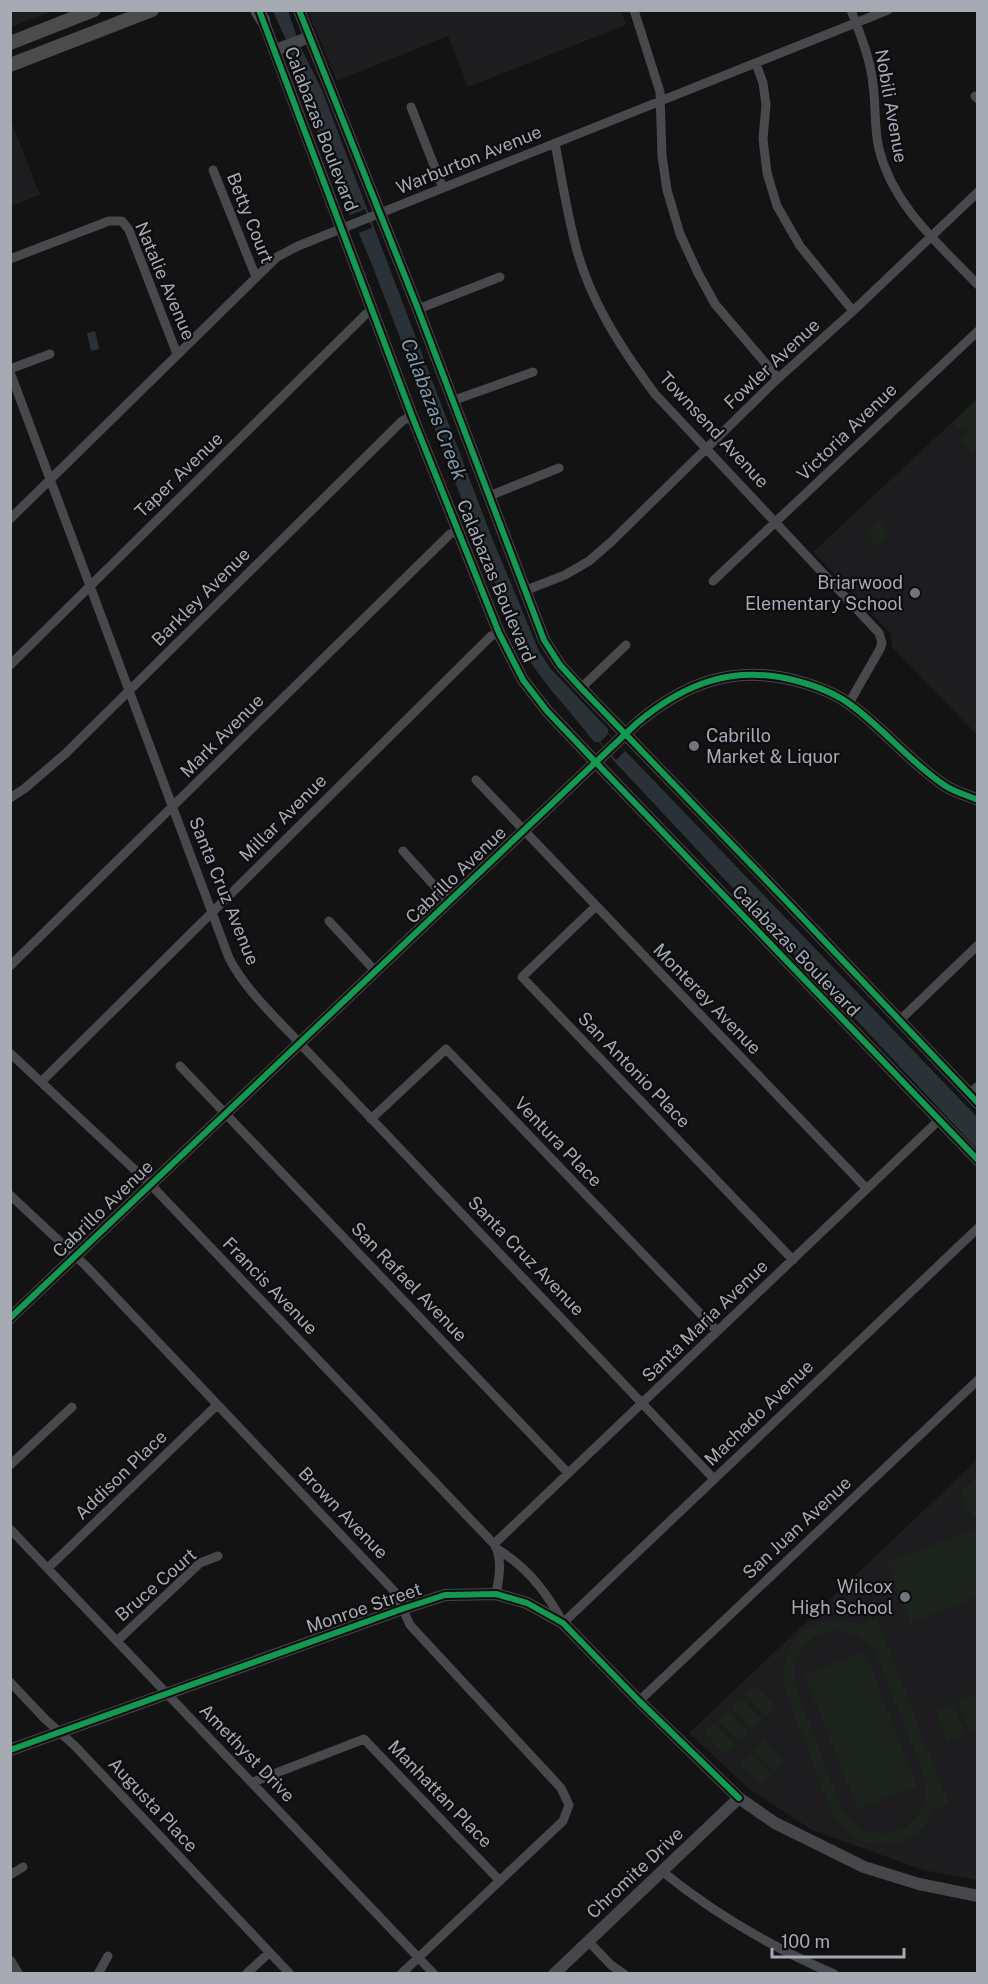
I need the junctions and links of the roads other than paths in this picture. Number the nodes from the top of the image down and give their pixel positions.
1 (94, 10) edge
2 (152, 10) edge
3 (299, 10) edge
4 (634, 10) edge
5 (851, 10) edge
6 (888, 10) edge
7 (260, 14) edge
8 (856, 23) junction
9 (298, 41) junction
10 (10, 43) edge
11 (275, 50) junction
12 (756, 64) junction
13 (10, 65) edge
14 (660, 102) junction
15 (411, 107) dead end
16 (555, 143) junction
17 (213, 170) dead end
18 (443, 188) junction
19 (978, 192) edge
20 (374, 216) junction
21 (342, 228) junction
22 (931, 236) junction
23 (10, 259) edge
24 (500, 277) dead end
25 (256, 278) junction
26 (978, 285) edge
27 (418, 309) junction
28 (372, 311) junction
29 (853, 311) junction
30 (978, 331) edge
31 (50, 354) dead end
32 (177, 354) junction
33 (10, 370) edge
34 (533, 372) dead end
35 (778, 378) junction
36 (452, 401) junction
37 (411, 416) junction
38 (706, 449) junction
39 (560, 468) dead end
40 (50, 481) junction
41 (489, 496) junction
42 (10, 519) edge
43 (776, 522) junction
44 (458, 530) junction
45 (713, 581) dead end
46 (89, 586) junction
47 (524, 591) junction
48 (499, 633) junction
49 (626, 645) dead end
50 (10, 665) edge
51 (580, 688) junction
52 (128, 691) junction
53 (849, 703) junction
54 (617, 742) junction
55 (595, 762) junction
56 (476, 780) dead end
57 (10, 798) edge
58 (978, 800) edge
59 (173, 807) junction
60 (524, 831) junction
61 (403, 851) dead end
62 (449, 902) junction
63 (596, 906) junction
64 (212, 911) junction
65 (329, 921) dead end
66 (978, 945) edge
67 (10, 966) edge
68 (376, 972) junction
69 (899, 1021) junction
70 (300, 1044) junction
71 (10, 1053) edge
72 (180, 1066) dead end
73 (42, 1081) junction
74 (975, 1094) edge
75 (226, 1114) junction
76 (371, 1119) junction
77 (938, 1121) junction
78 (978, 1160) edge
79 (151, 1185) junction
80 (867, 1189) junction
81 (10, 1195) edge
82 (978, 1228) edge
83 (76, 1257) junction
84 (793, 1260) junction
85 (10, 1318) edge
86 (717, 1331) junction
87 (978, 1380) edge
88 (643, 1402) junction
89 (217, 1405) junction
90 (72, 1407) dead end
91 (10, 1465) edge
92 (568, 1473) junction
93 (714, 1479) junction
94 (10, 1529) edge
95 (496, 1547) junction
96 (218, 1556) dead end
97 (48, 1568) junction
98 (496, 1594) junction
99 (402, 1609) junction
100 (563, 1623) junction
101 (117, 1641) junction
102 (10, 1682) edge
103 (167, 1695) junction
104 (639, 1701) junction
105 (60, 1732) junction
106 (10, 1750) edge
107 (253, 1782) junction
108 (739, 1798) junction
109 (24, 1867) dead end
110 (663, 1872) junction
111 (10, 1875) edge
112 (500, 1881) junction
113 (978, 1896) edge
114 (588, 1941) junction
115 (268, 1953) junction
116 (108, 1956) dead end
117 (418, 1958) junction
118 (10, 1962) edge
119 (17, 1974) edge
120 (98, 1974) edge
121 (246, 1974) edge
122 (290, 1974) edge
123 (401, 1974) edge
124 (434, 1974) edge
125 (554, 1974) edge
126 (624, 1974) edge
127 (834, 1974) edge

1 - 10 main road
2 - 13 main road
3 - 9 street, Calabazas Boulevard
4 - 14 street
5 - 8 street, Nobili Avenue
6 - 8 street, Warburton Avenue
7 - 11 street, Calabazas Boulevard
8 - 12 street, Warburton Avenue
8 - 22 street, Nobili Avenue
9 - 11 street
9 - 20 street, Calabazas Boulevard
11 - 21 street, Calabazas Boulevard
12 - 14 street, Warburton Avenue
12 - 29 street
14 - 16 street, Warburton Avenue
14 - 35 street
15 - 18 street
16 - 18 street, Warburton Avenue
16 - 38 street, Townsend Avenue
17 - 25 street, Betty Court
18 - 20 street, Warburton Avenue
19 - 22 street, Fowler Avenue
20 - 21 street, Warburton Avenue
20 - 27 street, Calabazas Boulevard
21 - 25 street, Warburton Avenue
21 - 28 street, Calabazas Boulevard
22 - 26 street, Nobili Avenue
22 - 29 street, Fowler Avenue
23 - 32 street, Natalie Avenue
24 - 27 street
25 - 32 street, Warburton Avenue
27 - 36 street, Calabazas Boulevard
28 - 37 street, Calabazas Boulevard
28 - 46 street, Taper Avenue
29 - 35 street, Fowler Avenue
30 - 43 street, Victoria Avenue
31 - 33 street
32 - 40 street, Warburton Avenue
33 - 40 street, Santa Cruz Avenue
34 - 36 street
35 - 38 street, Fowler Avenue
36 - 41 street, Calabazas Boulevard
37 - 44 street, Calabazas Boulevard
37 - 52 street, Barkley Avenue
38 - 43 street, Townsend Avenue
38 - 47 street, Fowler Avenue
39 - 41 street
40 - 42 street, Warburton Avenue
40 - 46 street, Santa Cruz Avenue
41 - 47 street, Calabazas Boulevard
43 - 45 street, Victoria Avenue
43 - 53 street, Townsend Avenue
44 - 48 street, Calabazas Boulevard
44 - 59 street, Mark Avenue
46 - 50 street, Taper Avenue
46 - 52 street, Santa Cruz Avenue
47 - 51 street, Calabazas Boulevard
48 - 55 street, Calabazas Boulevard
48 - 64 street, Millar Avenue
49 - 51 street
51 - 54 street, Calabazas Boulevard
52 - 57 street, Barkley Avenue
52 - 59 street, Santa Cruz Avenue
53 - 54 street, Cabrillo Avenue
53 - 58 street, Cabrillo Avenue
54 - 55 street, Cabrillo Avenue
54 - 69 street, Calabazas Boulevard
55 - 60 street, Cabrillo Avenue
55 - 77 street, Calabazas Boulevard
56 - 60 street, Monterey Avenue
59 - 64 street, Santa Cruz Avenue
59 - 67 street, Mark Avenue
60 - 62 street, Cabrillo Avenue
60 - 63 street, Monterey Avenue
61 - 62 street
62 - 68 street, Cabrillo Avenue
63 - 80 street, Monterey Avenue
63 - 84 street, San Antonio Place
64 - 70 street, Santa Cruz Avenue
64 - 73 street, Millar Avenue
65 - 68 street
66 - 69 street
68 - 70 street, Cabrillo Avenue
69 - 74 street, Calabazas Boulevard
70 - 75 street, Cabrillo Avenue
70 - 76 street, Santa Cruz Avenue
71 - 73 street, Francis Avenue
72 - 75 street, San Rafael Avenue
73 - 79 street, Francis Avenue
75 - 79 street, Cabrillo Avenue
75 - 92 street, San Rafael Avenue
76 - 86 street, Ventura Place
76 - 88 street, Santa Cruz Avenue
77 - 78 street, Calabazas Boulevard
77 - 80 street, Santa Maria Avenue
79 - 83 street, Cabrillo Avenue
79 - 95 street, Francis Avenue
80 - 84 street, Santa Maria Avenue
81 - 83 street, Brown Avenue
82 - 93 street, Machado Avenue
83 - 85 street, Cabrillo Avenue
83 - 89 street, Brown Avenue
84 - 86 street, Santa Maria Avenue
86 - 88 street, Santa Maria Avenue
87 - 104 street, San Juan Avenue
88 - 92 street, Santa Maria Avenue
88 - 93 street, Santa Cruz Avenue
89 - 97 street, Addison Place
89 - 99 street, Brown Avenue
90 - 91 street
92 - 95 street, Santa Maria Avenue
93 - 100 street, Machado Avenue
94 - 97 street, Amethyst Drive
95 - 98 street
95 - 100 street, Francis Avenue
96 - 101 street, Bruce Court
97 - 101 street, Amethyst Drive
98 - 99 street, Monroe Street
98 - 100 street, Monroe Street
99 - 103 street, Monroe Street
99 - 112 street, Brown Avenue
100 - 104 street, Monroe Street
101 - 103 street, Amethyst Drive
102 - 105 street, Augusta Place
103 - 105 street, Monroe Street
103 - 107 street, Amethyst Drive
104 - 108 street, Monroe Street
105 - 106 street, Monroe Street
105 - 115 street, Augusta Place
107 - 112 street, Manhattan Place
107 - 117 street, Amethyst Drive
108 - 110 street, Chromite Drive
108 - 113 street, Monroe Street
109 - 111 street
110 - 114 street, Chromite Drive
110 - 127 street
112 - 117 street
114 - 125 street, Chromite Drive
114 - 126 street
115 - 121 street
115 - 122 street, Augusta Place
116 - 120 street
117 - 123 street
117 - 124 street, Amethyst Drive
118 - 119 street

